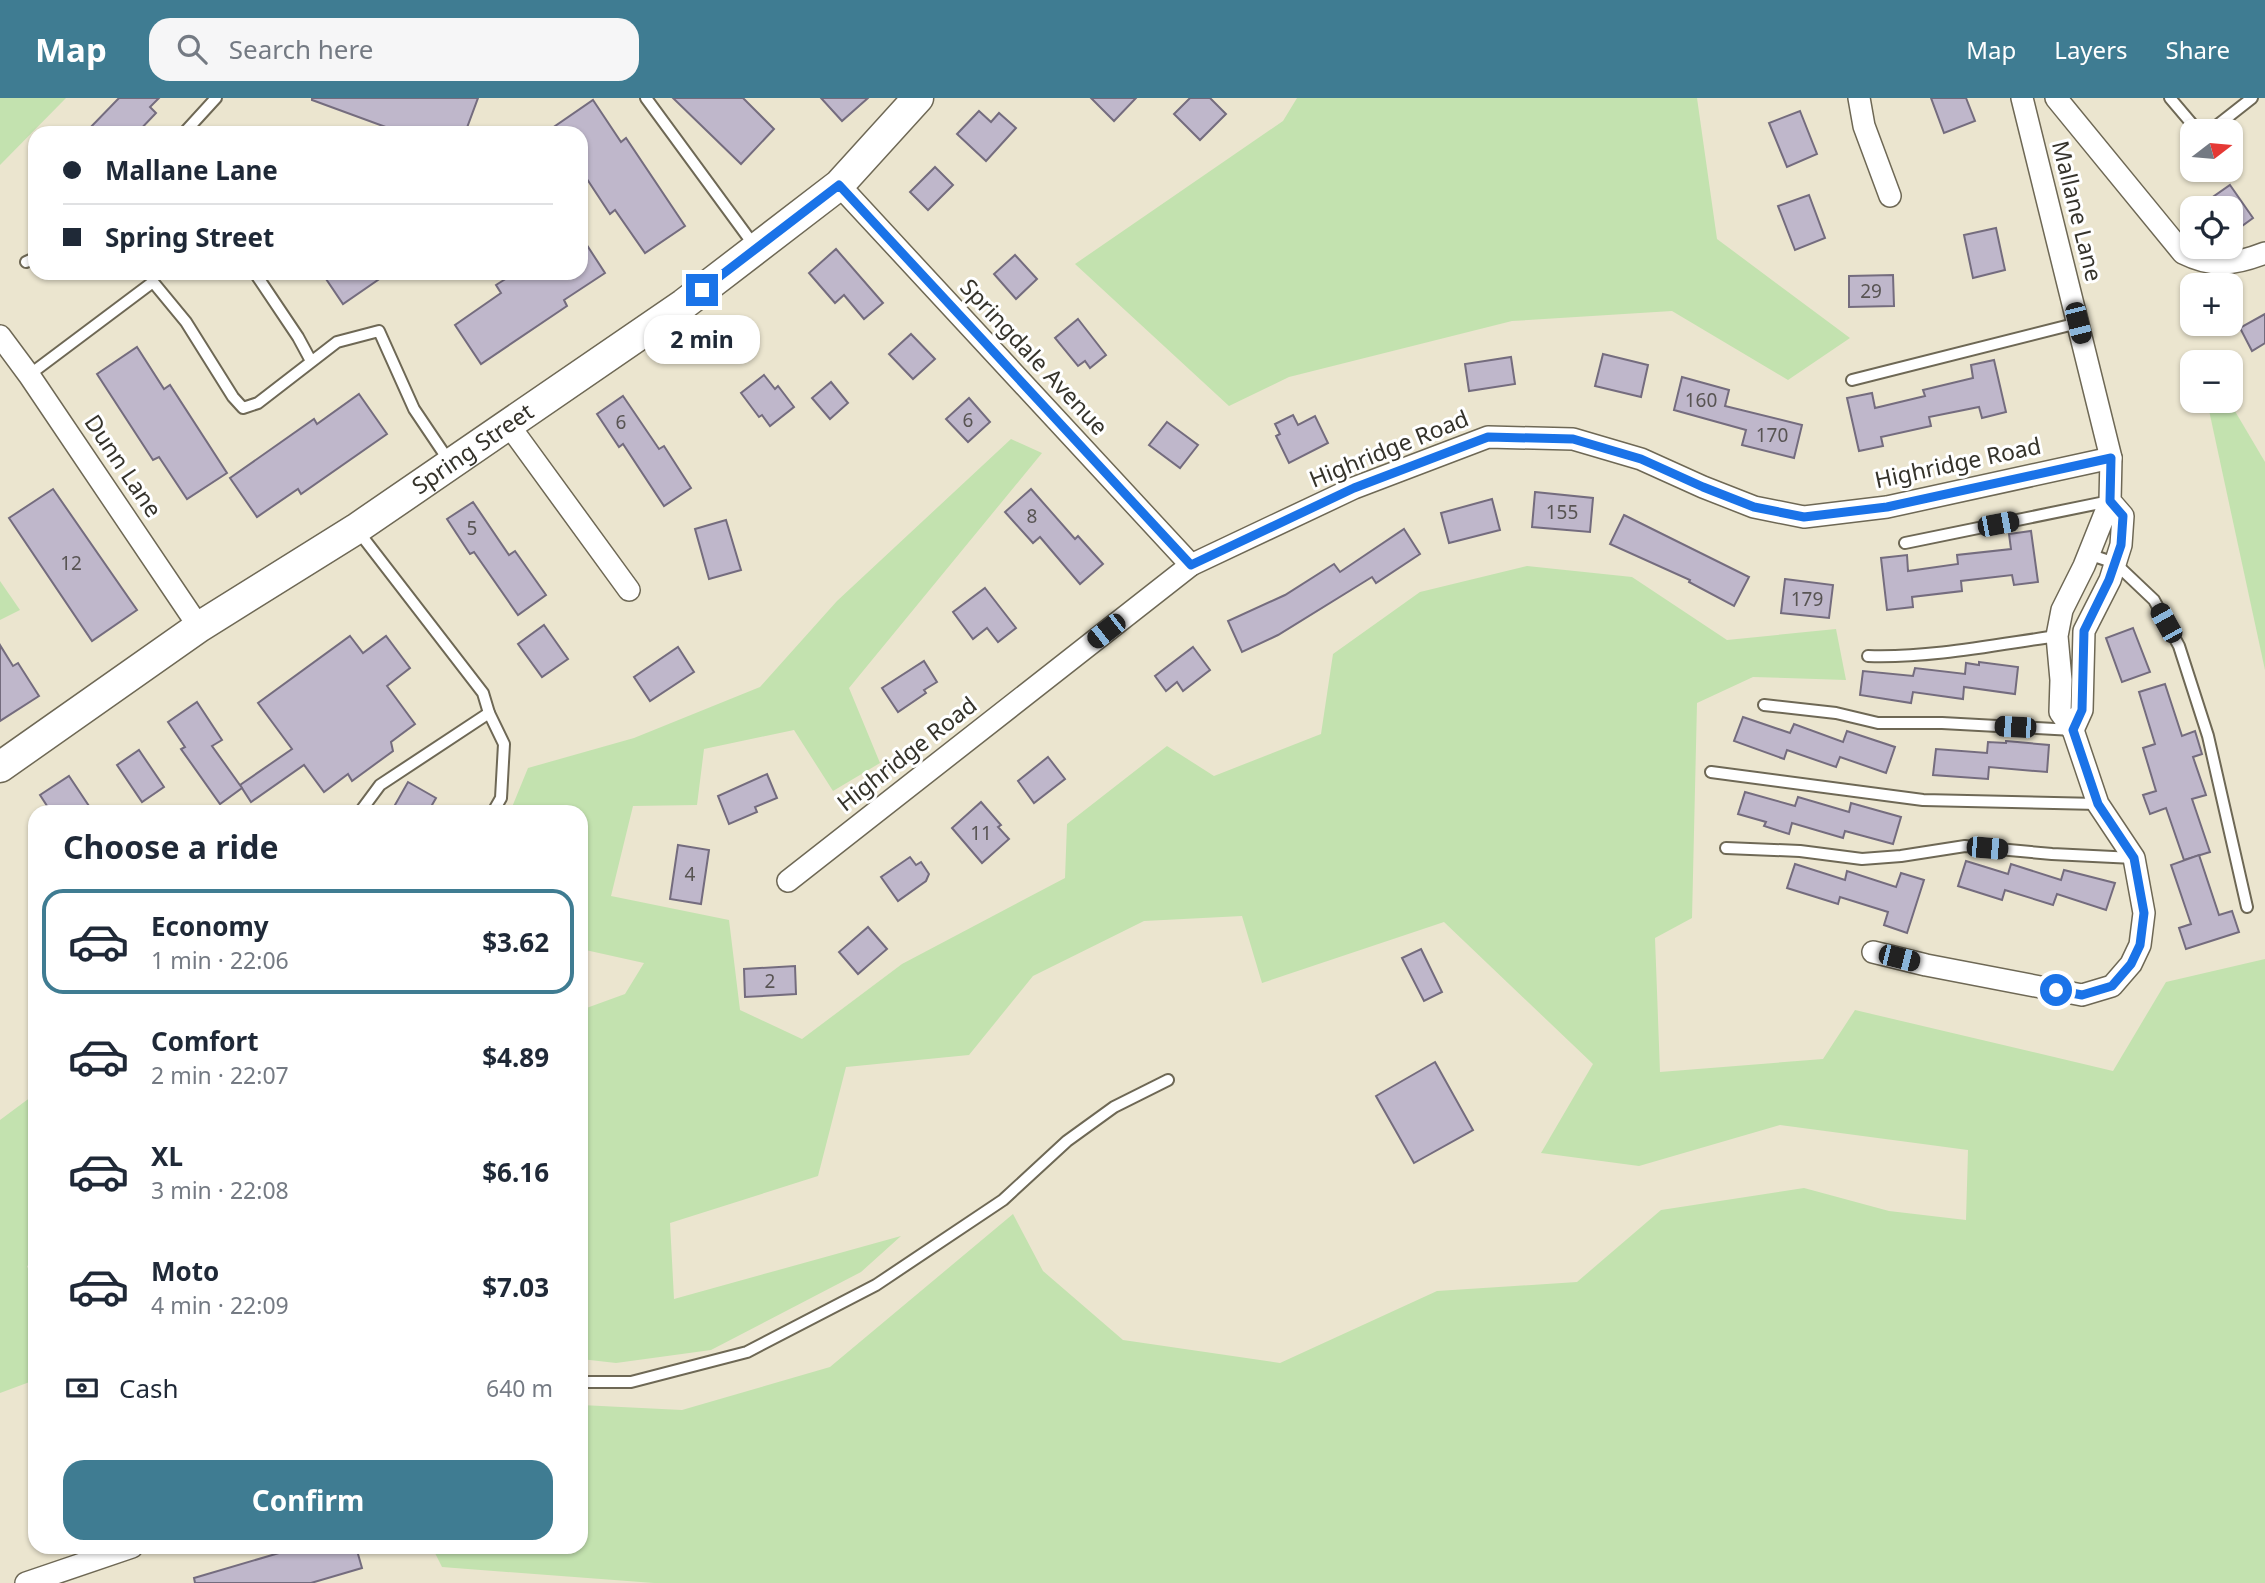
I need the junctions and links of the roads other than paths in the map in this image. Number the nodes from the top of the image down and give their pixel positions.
1 (216, 98) edge
2 (646, 98) edge
3 (918, 98) edge
4 (1859, 98) edge
5 (2022, 98) edge
6 (2056, 98) edge
7 (2169, 98) edge
8 (2252, 98) edge
9 (2187, 119) edge
10 (2225, 119) edge
11 (190, 126) edge
12 (839, 185) junction
13 (1890, 196) dead end
14 (756, 248) junction
15 (2265, 253) edge
16 (155, 280) edge
17 (260, 280) edge
18 (153, 282) junction
19 (2078, 323) junction
20 (0, 336) edge
21 (311, 361) junction
22 (29, 374) junction
23 (1852, 380) dead end
24 (508, 424) junction
25 (2111, 458) junction
26 (451, 464) junction
27 (2110, 501) junction
28 (356, 528) junction
29 (1905, 543) dead end
30 (2088, 554) junction
31 (2115, 564) junction
32 (1191, 565) junction
33 (629, 590) dead end
34 (199, 627) junction
35 (2057, 636) junction
36 (1868, 656) dead end
37 (1764, 705) dead end
38 (489, 713) junction
39 (2073, 730) junction
40 (0, 766) edge
41 (1710, 772) dead end
42 (2098, 804) junction
43 (365, 805) edge
44 (497, 805) edge
45 (1726, 848) dead end
46 (2134, 858) junction
47 (788, 881) dead end
48 (2247, 907) dead end
49 (1872, 952) dead end
50 (1168, 1080) dead end
51 (588, 1382) edge
52 (111, 1554) edge
53 (26, 1583) edge

1 - 11 lane
2 - 14 lane
3 - 12 main road, Spring Street
4 - 13 street
5 - 19 street, Mallane Lane
6 - 15 street, Mallane Lane
7 - 9 lane
8 - 10 lane
12 - 14 main road, Spring Street
12 - 32 street, Springdale Avenue
14 - 24 main road, Spring Street
16 - 18 lane
17 - 21 lane
18 - 21 lane
18 - 22 lane
19 - 23 lane
19 - 25 street, Mallane Lane
20 - 22 street, Dunn Lane
21 - 26 lane
22 - 34 street, Dunn Lane
24 - 26 main road, Spring Street
24 - 33 street
25 - 27 street, Mallane Lane
25 - 32 street, Highridge Road
26 - 28 main road, Spring Street
27 - 29 lane
27 - 30 street, Mallane Lane
27 - 31 street, Mallane Lane
28 - 34 main road, Spring Street
28 - 38 lane
30 - 31 lane
30 - 35 street, Mallane Lane
31 - 39 street, Mallane Lane
31 - 48 lane
32 - 47 street, Highridge Road
34 - 40 main road, Spring Street
35 - 36 lane
35 - 39 street, Mallane Lane
37 - 39 lane
38 - 43 lane
38 - 44 lane
39 - 42 street, Mallane Lane
41 - 42 lane
42 - 46 street, Mallane Lane
45 - 46 lane
46 - 49 street, Mallane Lane
50 - 51 lane
52 - 53 street

